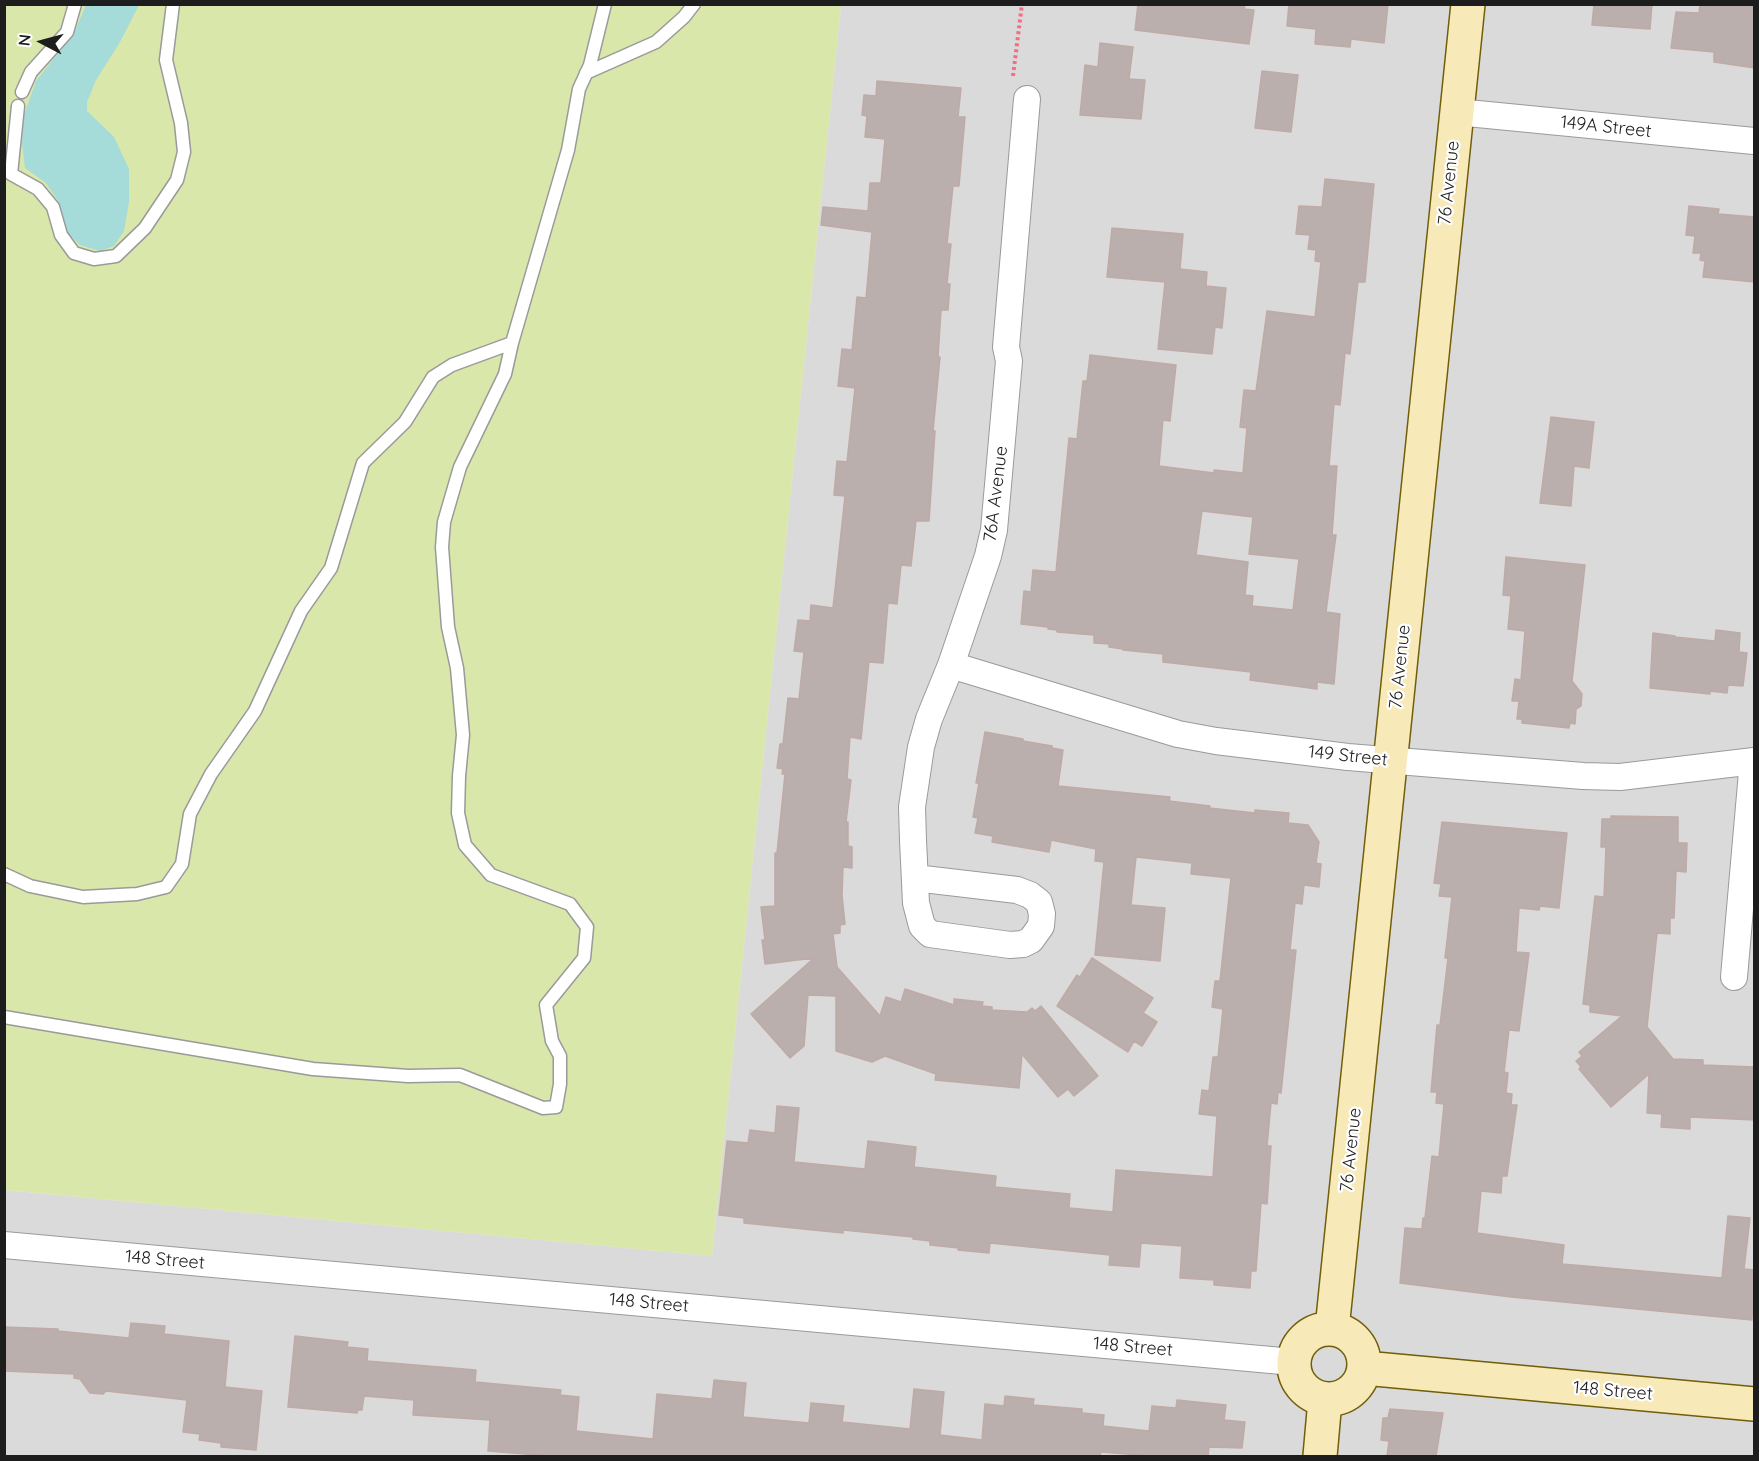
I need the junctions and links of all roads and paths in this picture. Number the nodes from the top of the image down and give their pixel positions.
1 (75, 4) edge
2 (173, 4) edge
3 (604, 4) edge
4 (694, 4) edge
5 (1022, 4) edge
6 (1468, 4) edge
7 (586, 74) junction
8 (1020, 90) joint
9 (22, 92) dead end
10 (18, 106) dead end
11 (1457, 112) junction
12 (1755, 141) edge
13 (8, 172) edge
14 (512, 343) junction
15 (951, 665) junction
16 (1390, 760) junction
17 (1754, 761) edge
18 (4, 874) edge
19 (915, 878) junction
20 (1734, 977) dead end
21 (4, 1017) edge
22 (4, 1245) edge
23 (1332, 1329) junction
24 (1293, 1362) junction
25 (1364, 1368) junction
26 (1325, 1400) junction
27 (1755, 1404) edge
28 (1320, 1456) edge

1 - 9 lane
2 - 13 lane
3 - 7 lane
4 - 7 lane
5 - 8 path
6 - 11 street, 76 Avenue
7 - 14 lane
8 - 15 street, 76A Avenue
10 - 13 lane
11 - 12 street, 149A Street
11 - 16 street, 76 Avenue
14 - 18 lane
14 - 21 lane
15 - 16 street, 149 Street
15 - 19 street, 76A Avenue
16 - 17 street, 149 Street
16 - 23 street, 76 Avenue
17 - 20 street
19 - 19 street, 76A Avenue
22 - 24 street, 148 Street
23 - 24 street
23 - 25 street
24 - 26 street
25 - 26 street
25 - 27 street, 148 Street
26 - 28 street

